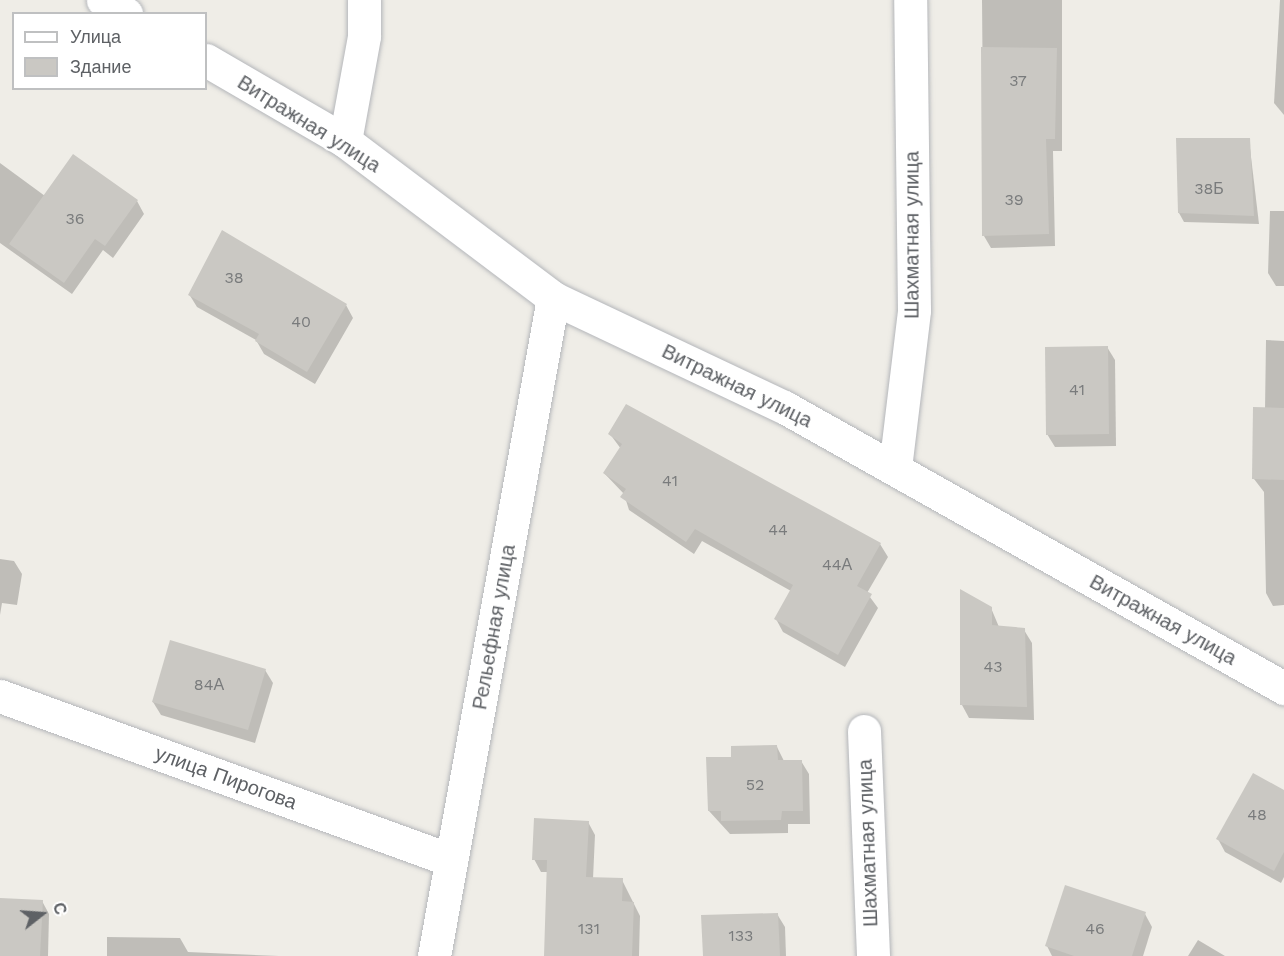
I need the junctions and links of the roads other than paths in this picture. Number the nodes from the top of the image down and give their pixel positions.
1 (103, 0) edge
2 (364, 0) edge
3 (910, 0) edge
4 (123, 12) edge
5 (207, 61) edge
6 (345, 141) junction
7 (553, 298) junction
8 (895, 468) junction
9 (1284, 688) edge
10 (0, 696) edge
11 (864, 730) dead end
12 (451, 860) junction
13 (434, 956) edge
14 (873, 956) edge

1 - 4 street
2 - 6 street
3 - 8 street, Шахматная улица
5 - 6 street, Витражная улица
6 - 7 street, Витражная улица
7 - 8 street, Витражная улица
7 - 12 street, Рельефная улица
8 - 9 street, Витражная улица
10 - 12 street, улица Пирогова
11 - 14 street, Шахматная улица
12 - 13 street, Рельефная улица

